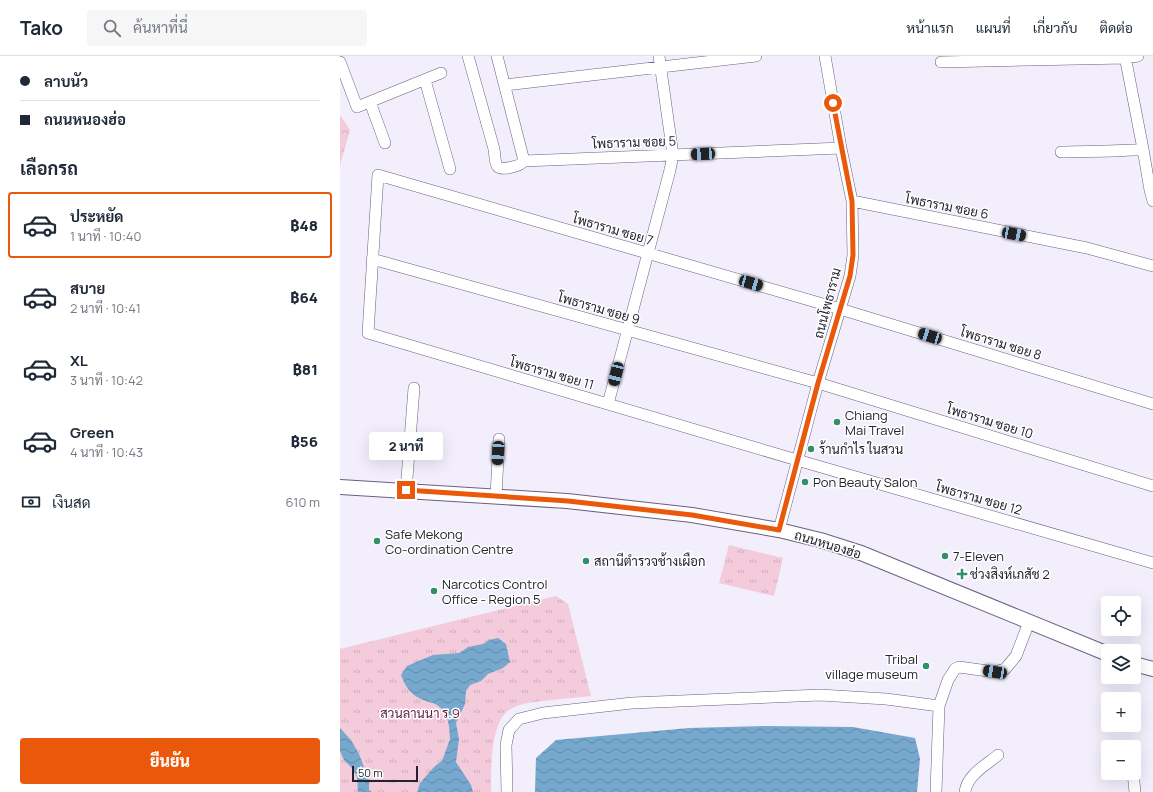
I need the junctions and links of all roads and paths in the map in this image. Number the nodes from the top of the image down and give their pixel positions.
1 (468, 56) edge
2 (497, 56) edge
3 (756, 56) edge
4 (825, 56) edge
5 (1138, 56) edge
6 (1125, 57) edge
7 (659, 61) edge
8 (340, 62) edge
9 (941, 62) dead end
10 (440, 74) dead end
11 (425, 80) junction
12 (505, 85) junction
13 (370, 102) junction
14 (385, 143) dead end
15 (841, 148) junction
16 (1143, 149) junction
17 (1061, 152) dead end
18 (673, 155) junction
19 (524, 161) junction
20 (450, 169) dead end
21 (852, 201) junction
22 (1153, 201) edge
23 (648, 253) junction
24 (372, 259) junction
25 (1153, 266) edge
26 (840, 309) junction
27 (627, 330) junction
28 (818, 383) junction
29 (414, 388) dead end
30 (608, 404) junction
31 (1153, 404) edge
32 (499, 439) dead end
33 (797, 460) junction
34 (340, 486) edge
35 (1153, 486) edge
36 (406, 490) junction
37 (496, 496) junction
38 (779, 530) junction
39 (1153, 563) edge
40 (1029, 622) junction
41 (1101, 651) edge
42 (1141, 666) edge
43 (1153, 669) edge
44 (939, 706) junction
45 (998, 755) dead end
46 (1134, 780) edge
47 (507, 792) edge
48 (936, 792) edge
49 (965, 792) edge
50 (1135, 792) edge

1 - 19 street
2 - 12 street
3 - 7 street
4 - 15 street, ถนนโพธาราม
5 - 6 street
6 - 9 street
6 - 16 street
7 - 12 street
7 - 18 street
8 - 13 street
10 - 11 street
11 - 13 street
11 - 20 street
12 - 19 street
13 - 14 street
15 - 18 street, โพธาราม ซอย 5
15 - 21 street, ถนนโพธาราม
16 - 17 street
16 - 22 street
18 - 19 street, โพธาราม ซอย 5
18 - 23 street
21 - 25 street, โพธาราม ซอย 6
21 - 26 street, ถนนโพธาราม
23 - 24 street, โพธาราม ซอย 7
23 - 26 street, โพธาราม ซอย 7
23 - 27 street
24 - 27 street, โพธาราม ซอย 9
24 - 30 street, โพธาราม ซอย 11
26 - 28 street, ถนนโพธาราม
26 - 31 street, โพธาราม ซอย 8
27 - 28 street, โพธาราม ซอย 9
27 - 30 street
28 - 33 street, ถนนโพธาราม
28 - 35 street, โพธาราม ซอย 10
29 - 36 street
30 - 33 street, โพธาราม ซอย 11
32 - 37 street
33 - 38 street, ถนนโพธาราม
33 - 39 street, โพธาราม ซอย 12
34 - 36 main road, ถนนหนองฮ่อ
36 - 37 main road, ถนนหนองฮ่อ
37 - 38 main road, ถนนหนองฮ่อ
38 - 40 main road, ถนนหนองฮ่อ
40 - 41 main road, ถนนหนองฮ่อ
40 - 44 street
42 - 43 main road
44 - 47 street
44 - 48 street
45 - 49 street
46 - 50 street

